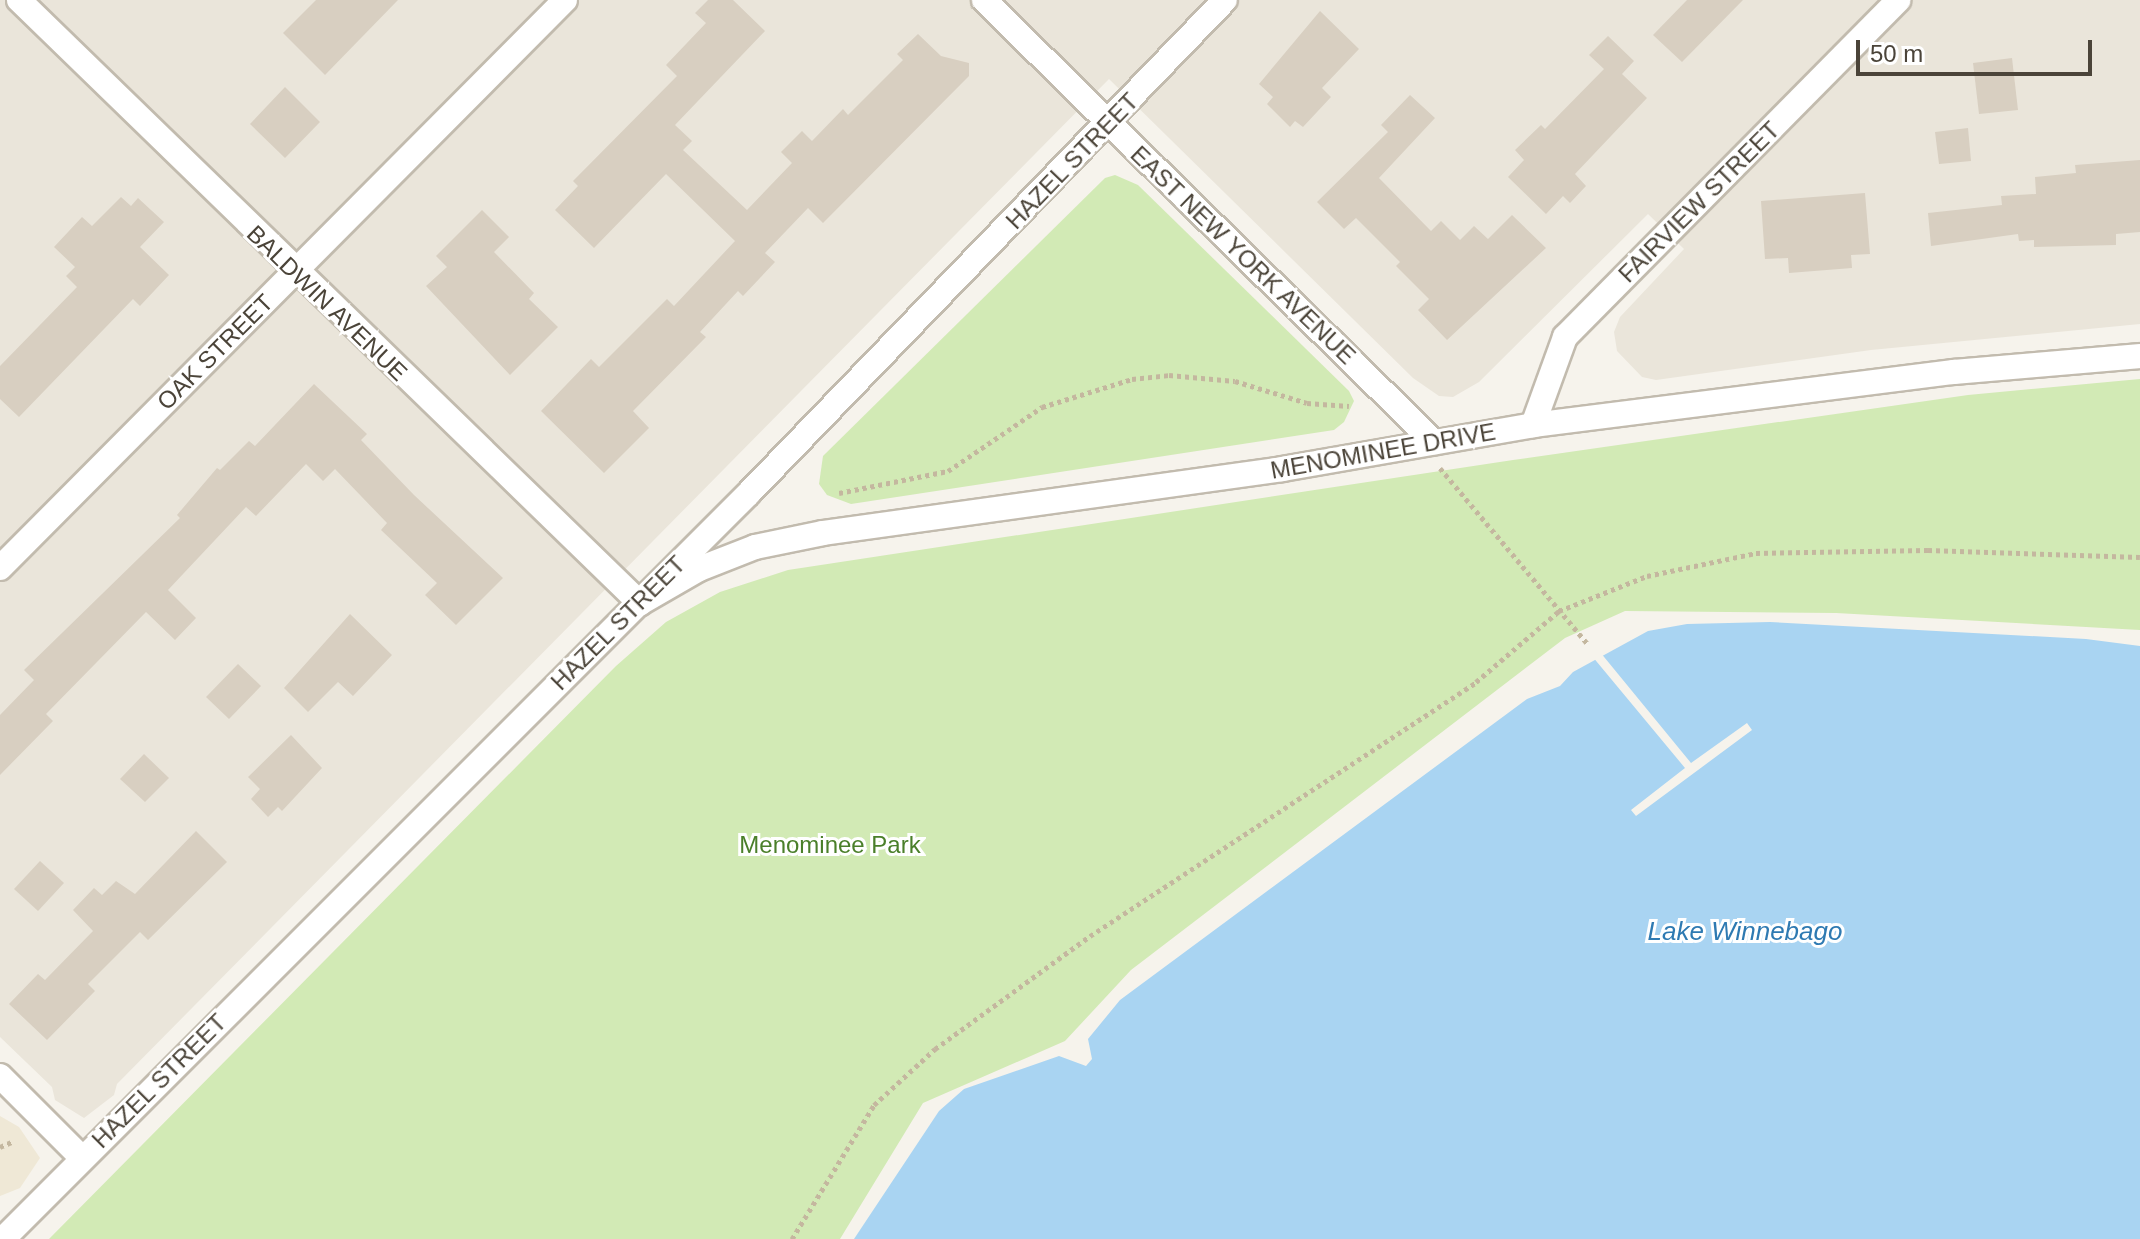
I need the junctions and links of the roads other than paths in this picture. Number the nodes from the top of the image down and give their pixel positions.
1 (19, 0) edge
2 (565, 0) edge
3 (984, 0) edge
4 (1225, 0) edge
5 (1898, 0) edge
6 (1109, 123) junction
7 (294, 272) junction
8 (2140, 356) edge
9 (1533, 425) junction
10 (1430, 443) junction
11 (0, 568) edge
12 (640, 603) junction
13 (0, 1076) edge
14 (82, 1158) junction
15 (3, 1239) edge

1 - 7 street, BALDWIN AVENUE
2 - 7 street, OAK STREET
3 - 6 street, EAST NEW YORK AVENUE
4 - 6 street, HAZEL STREET
5 - 9 street, FAIRVIEW STREET
6 - 10 street, EAST NEW YORK AVENUE
6 - 12 street, HAZEL STREET
7 - 11 street, OAK STREET
7 - 12 street, BALDWIN AVENUE
8 - 9 street, MENOMINEE DRIVE
9 - 10 street, MENOMINEE DRIVE
10 - 12 street, MENOMINEE DRIVE
12 - 14 street, HAZEL STREET
13 - 14 street
14 - 15 street, HAZEL STREET

